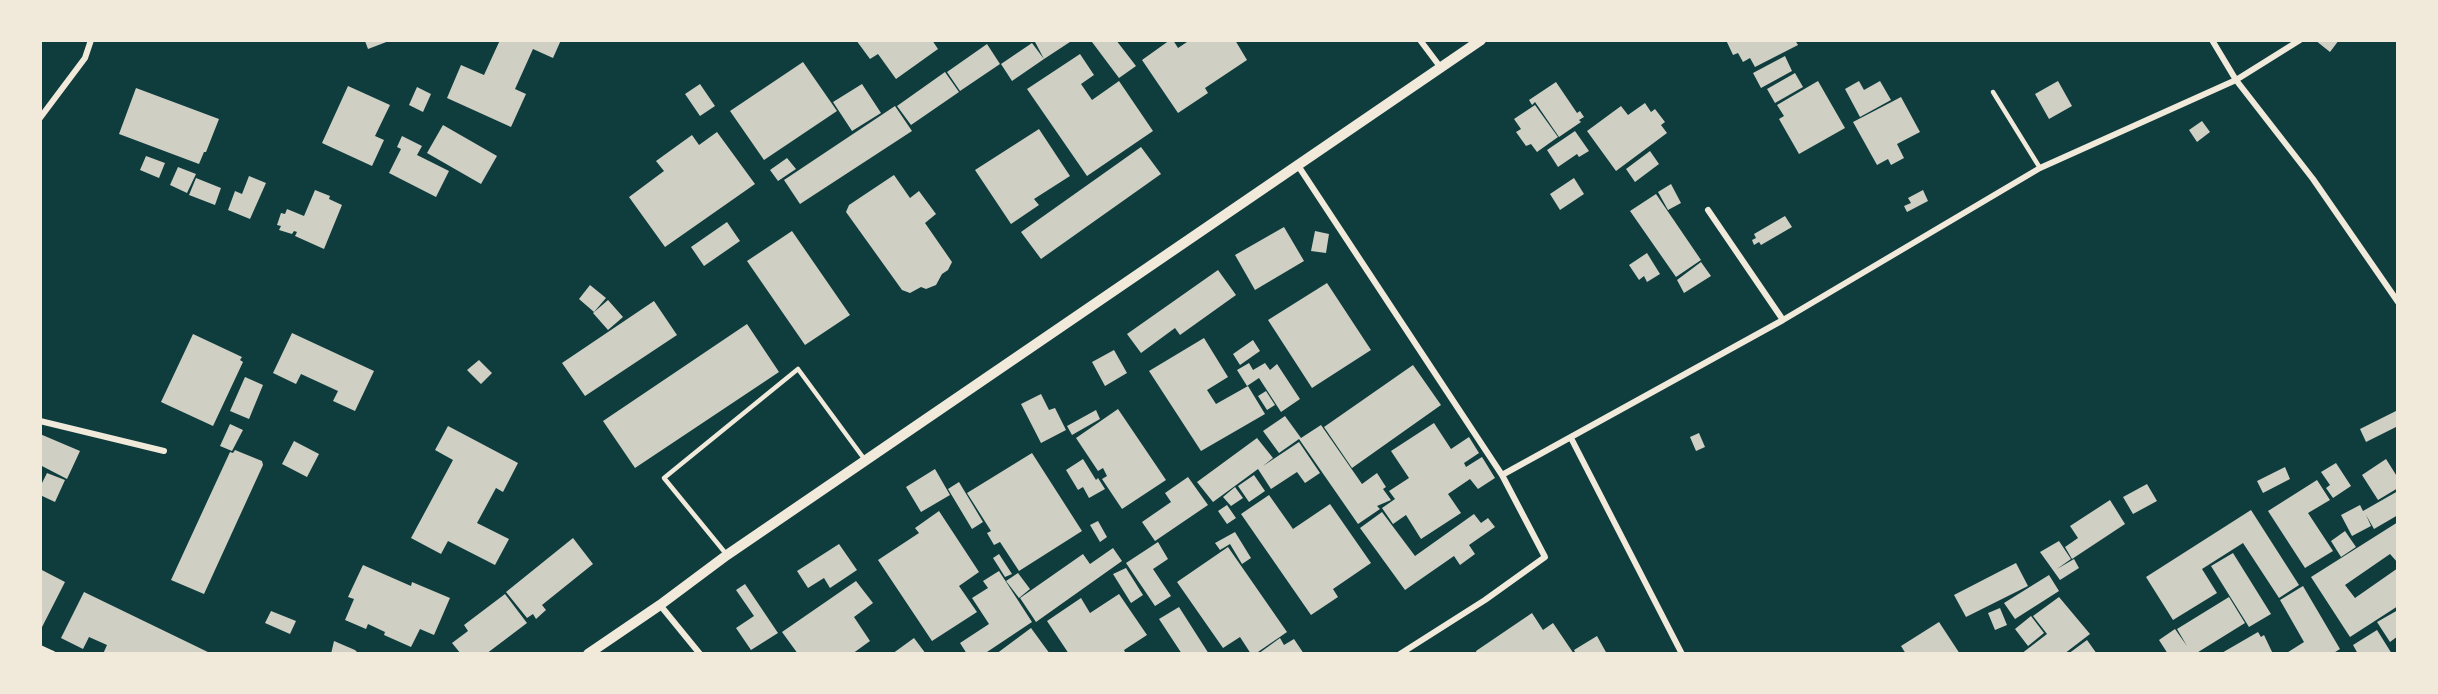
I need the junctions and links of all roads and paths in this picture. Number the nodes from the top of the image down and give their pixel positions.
1 (92, 40) edge
2 (1420, 40) edge
3 (1481, 40) edge
4 (2212, 40) edge
5 (2300, 40) edge
6 (1441, 68) junction
7 (2236, 80) junction
8 (1993, 92) dead end
9 (40, 118) edge
10 (1297, 164) junction
11 (2040, 168) junction
12 (1708, 210) dead end
13 (2397, 302) edge
14 (1783, 321) junction
15 (40, 421) edge
16 (1571, 438) junction
17 (164, 451) dead end
18 (865, 460) junction
19 (1502, 475) junction
20 (727, 555) junction
21 (660, 605) junction
22 (40, 648) edge
23 (53, 654) edge
24 (588, 654) edge
25 (700, 654) edge
26 (1400, 654) edge
27 (1682, 654) edge

1 - 9 street
2 - 6 street
3 - 6 street
4 - 7 street
5 - 7 street
6 - 10 street
7 - 11 street
7 - 13 street
8 - 11 lane
10 - 18 street
10 - 19 street
11 - 14 street
12 - 14 street
14 - 16 street
15 - 17 street
16 - 19 street
16 - 27 street
18 - 20 street
18 - 20 lane
19 - 26 street
20 - 21 street
21 - 24 street
21 - 25 street
22 - 23 street

